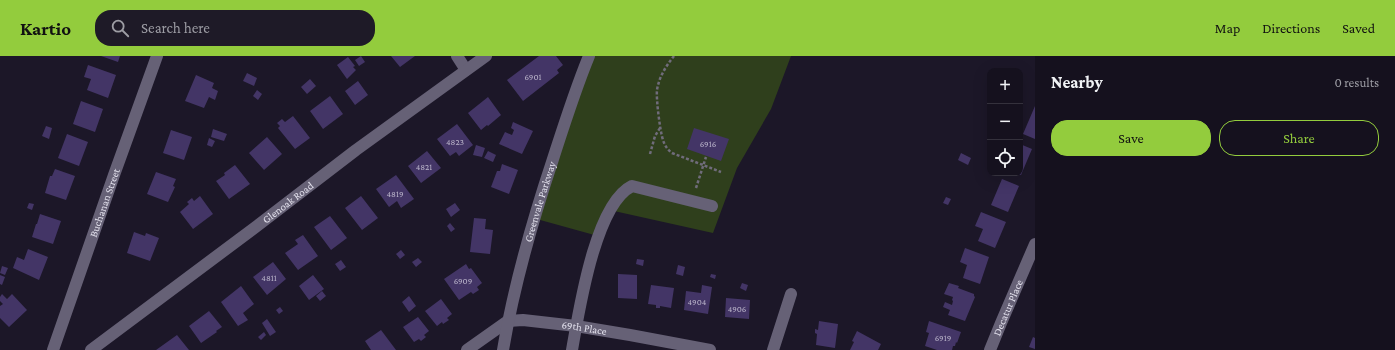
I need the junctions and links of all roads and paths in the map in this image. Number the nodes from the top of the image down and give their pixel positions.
1 (157, 56) edge
2 (457, 56) edge
3 (486, 56) edge
4 (589, 56) edge
5 (674, 56) edge
6 (466, 70) junction
7 (660, 127) junction
8 (650, 154) dead end
9 (706, 157) dead end
10 (703, 165) junction
11 (721, 172) dead end
12 (701, 173) dead end
13 (712, 206) dead end
14 (1035, 244) edge
15 (791, 294) dead end
16 (508, 321) junction
17 (576, 326) junction
18 (53, 350) edge
19 (90, 350) edge
20 (467, 350) edge
21 (503, 350) edge
22 (572, 350) edge
23 (710, 350) edge
24 (773, 350) edge
25 (990, 350) edge

1 - 18 street, Buchanan Street
2 - 6 street
3 - 6 street, Glenoak Road
4 - 16 street, Greenvale Parkway
5 - 7 path
6 - 19 street, Glenoak Road
7 - 8 path
7 - 10 path
9 - 10 path
10 - 11 path
10 - 12 path
13 - 17 street
14 - 25 street, Decatur Place
15 - 24 street
16 - 17 street, 69th Place
16 - 20 street
16 - 21 street, Greenvale Parkway
17 - 22 street
17 - 23 street, 69th Place

